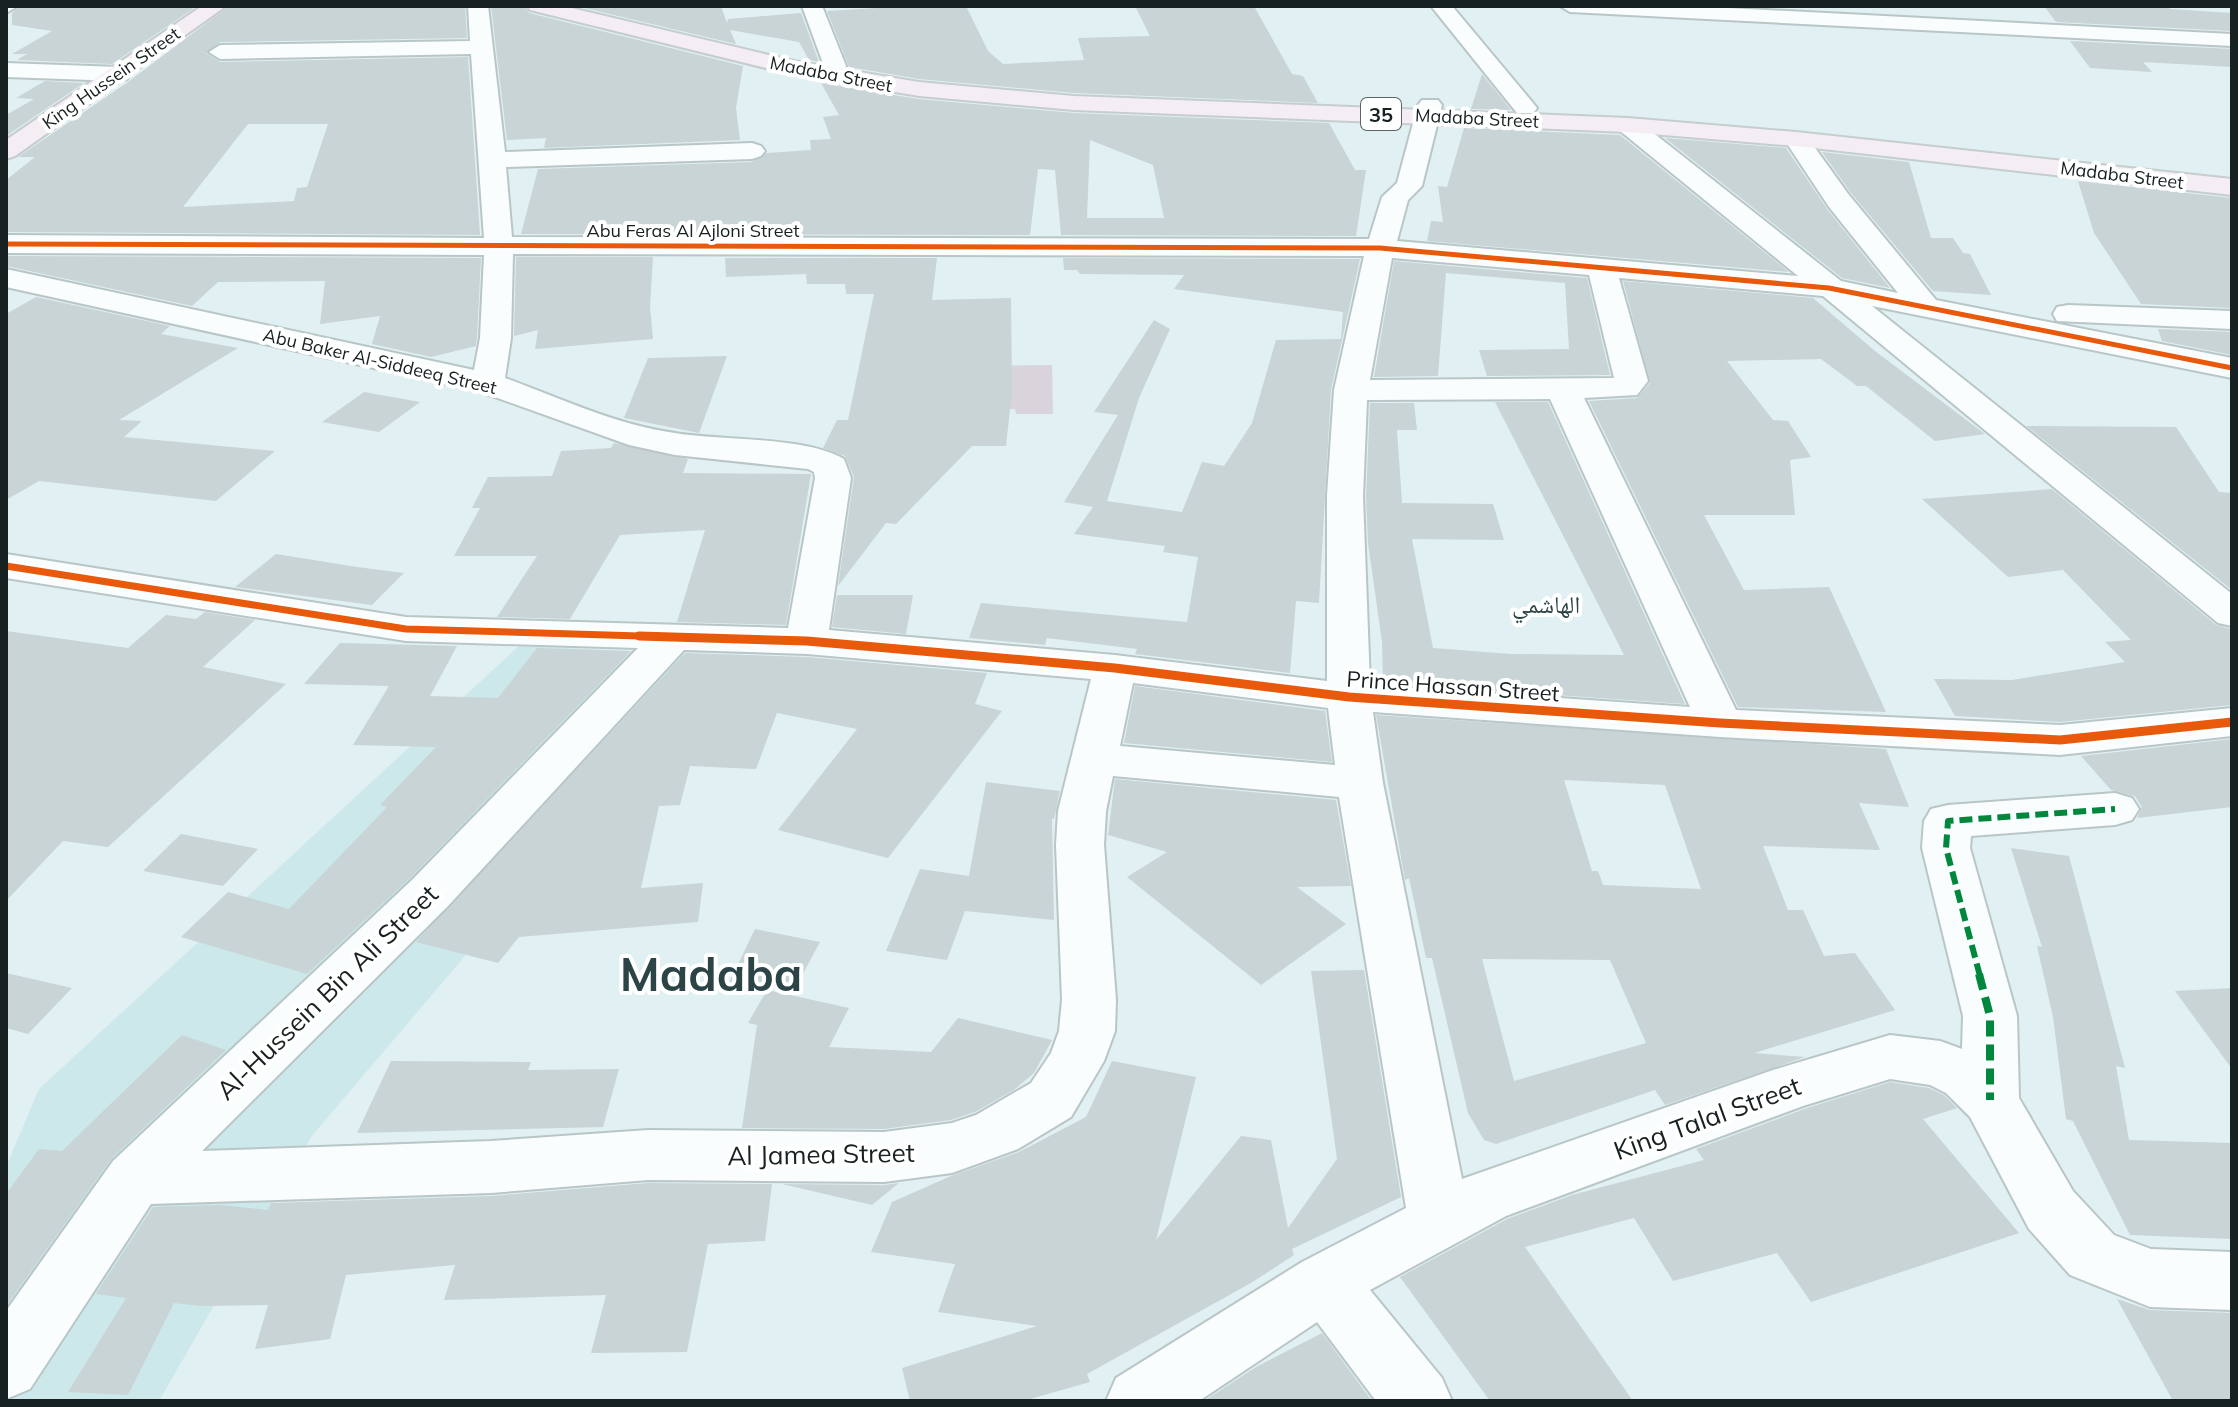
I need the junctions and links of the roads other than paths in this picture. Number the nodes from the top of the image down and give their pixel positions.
1 (216, 6) edge
2 (478, 6) edge
3 (537, 6) edge
4 (574, 6) edge
5 (812, 6) edge
6 (1441, 6) edge
7 (1570, 6) edge
8 (1953, 6) edge
9 (1929, 24) junction
10 (2232, 40) edge
11 (481, 47) junction
12 (220, 52) dead end
13 (835, 66) junction
14 (6, 70) edge
15 (119, 74) junction
16 (1525, 108) junction
17 (1417, 110) junction
18 (1628, 125) junction
19 (1796, 139) junction
20 (6, 151) edge
21 (752, 151) dead end
22 (492, 160) junction
23 (2232, 180) edge
24 (2232, 187) edge
25 (6, 244) edge
26 (498, 247) junction
27 (1380, 248) junction
28 (1602, 268) junction
29 (6, 278) edge
30 (1829, 288) junction
31 (1924, 305) junction
32 (1978, 315) junction
33 (2232, 320) edge
34 (2232, 368) edge
35 (488, 383) junction
36 (1351, 390) junction
37 (1563, 390) junction
38 (6, 566) edge
39 (2232, 614) edge
40 (673, 637) junction
41 (807, 641) junction
42 (1115, 668) junction
43 (1349, 697) junction
44 (2232, 722) edge
45 (1720, 723) junction
46 (1092, 759) junction
47 (1360, 783) junction
48 (2115, 809) dead end
49 (1990, 1100) junction
50 (134, 1179) junction
51 (1439, 1220) junction
52 (2232, 1281) edge
53 (1324, 1282) junction
54 (6, 1367) edge
55 (1140, 1401) edge
56 (1418, 1401) edge

1 - 15 main road, King Hussein Street
2 - 11 street
3 - 17 main road, Madaba Street / 35
4 - 13 main road, Madaba Street / 35
5 - 13 street
6 - 16 street
7 - 9 street
8 - 9 street
9 - 10 street
11 - 12 street
11 - 22 street
13 - 17 main road, Madaba Street / 35
14 - 15 street
15 - 20 main road, King Hussein Street
16 - 17 main road, Madaba Street / 35
16 - 23 main road, Madaba Street / 35
17 - 18 main road, Madaba Street / 35
17 - 27 street
18 - 19 main road, Madaba Street / 35
18 - 30 street
19 - 24 main road, Madaba Street / 35
19 - 31 street
21 - 22 street
22 - 26 street
25 - 26 street, Abu Feras Al Ajloni Street
26 - 27 street, Abu Feras Al Ajloni Street
26 - 35 street
27 - 28 street, Abu Feras Al Ajloni Street
27 - 36 street
28 - 30 street, Abu Feras Al Ajloni Street
28 - 37 street
29 - 35 street, Abu Baker Al-Siddeeq Street
30 - 31 street, Abu Feras Al Ajloni Street
30 - 39 street
31 - 32 street, Abu Feras Al Ajloni Street
32 - 33 street
32 - 34 street
35 - 41 street, Abu Baker Al-Siddeeq Street
36 - 37 street
36 - 43 street
37 - 45 street
38 - 40 street, Prince Hassan Street
40 - 41 street, Prince Hassan Street
40 - 50 street, Al-Hussein Bin Ali Street
41 - 42 street, Prince Hassan Street
42 - 43 street, Prince Hassan Street
42 - 46 street, Al Jamea Street
43 - 45 street, Prince Hassan Street
43 - 47 street
44 - 45 street, Prince Hassan Street
46 - 47 street
46 - 50 street, Al Jamea Street
47 - 51 street
48 - 49 street
49 - 51 street, King Talal Street
49 - 52 street, King Talal Street
50 - 54 street, Al-Hussein Bin Ali Street
51 - 53 street, King Talal Street
53 - 55 street, King Talal Street
53 - 56 street

